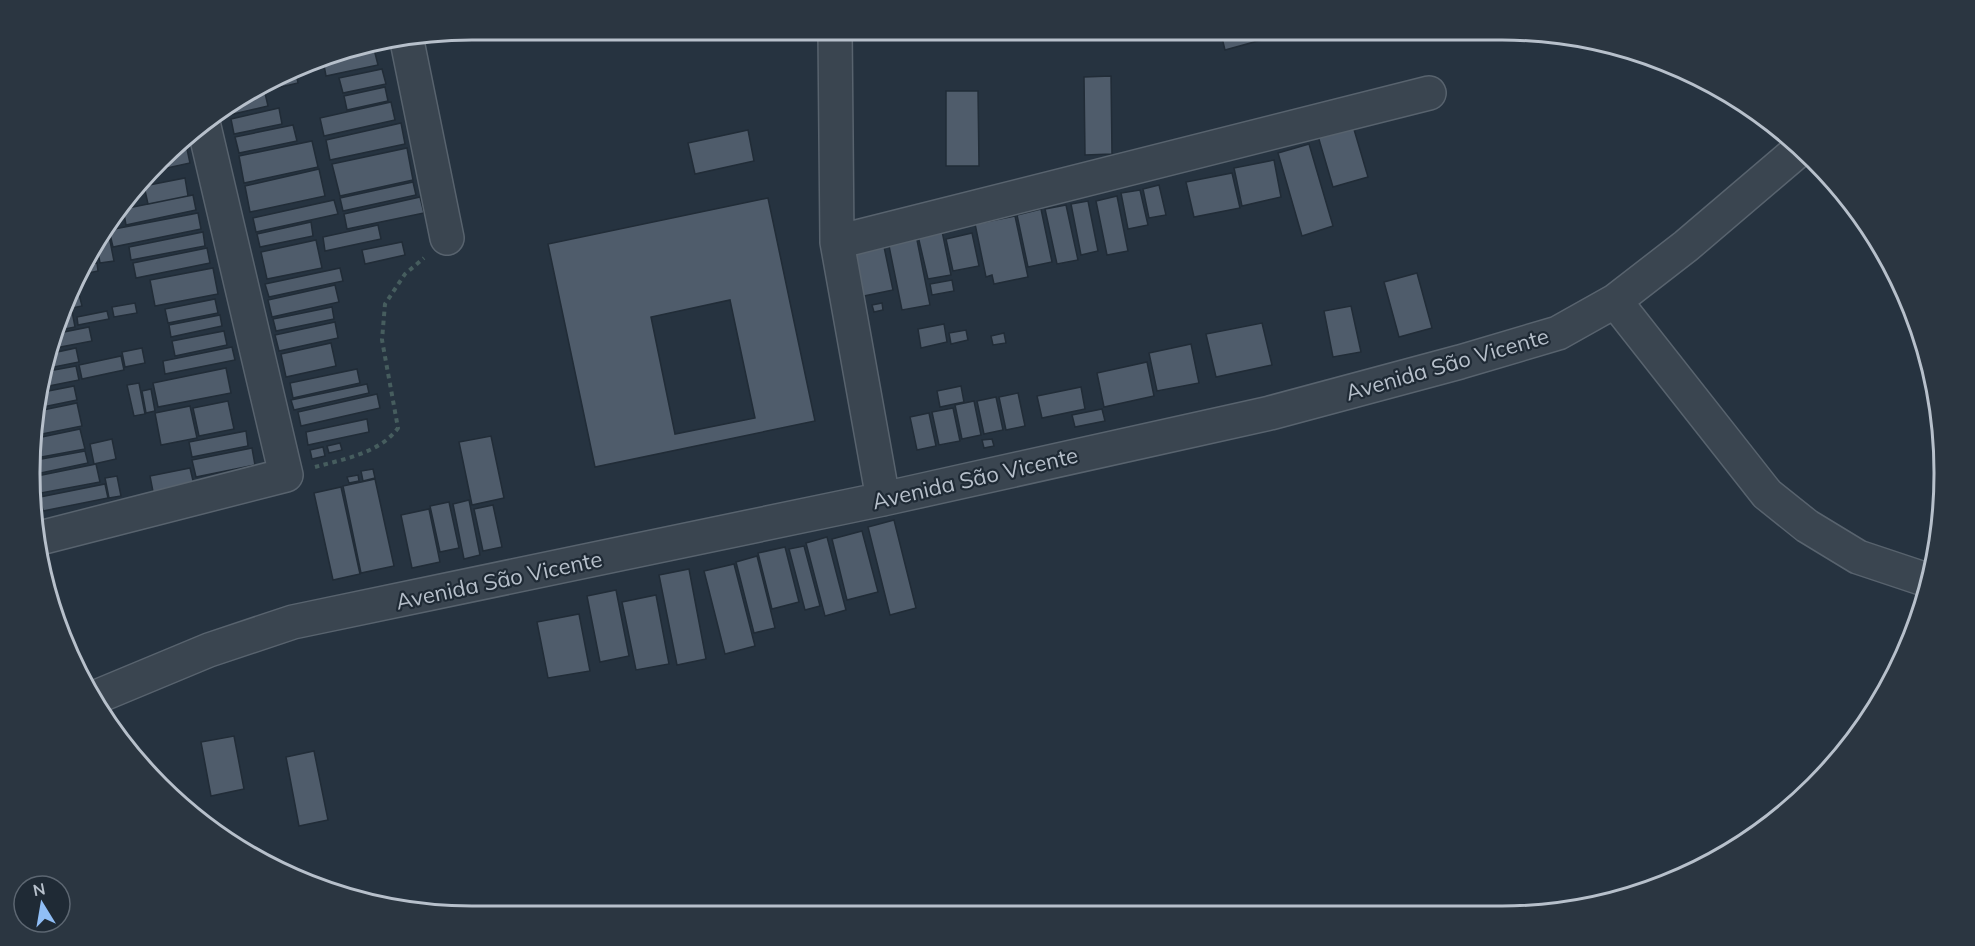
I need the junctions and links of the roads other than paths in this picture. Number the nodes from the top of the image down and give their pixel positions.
1 (835, 40) edge
2 (408, 46) edge
3 (1429, 93) dead end
4 (206, 134) edge
5 (1794, 154) edge
6 (447, 238) road end
7 (837, 242) junction
8 (1615, 301) junction
9 (883, 499) junction
10 (45, 537) edge
11 (1921, 578) edge
12 (102, 695) edge

1 - 7 street
2 - 6 street
3 - 7 street
4 - 10 street
5 - 8 street, Avenida São Vicente
7 - 9 street
8 - 9 street, Avenida São Vicente
8 - 11 street
9 - 12 street, Avenida São Vicente

